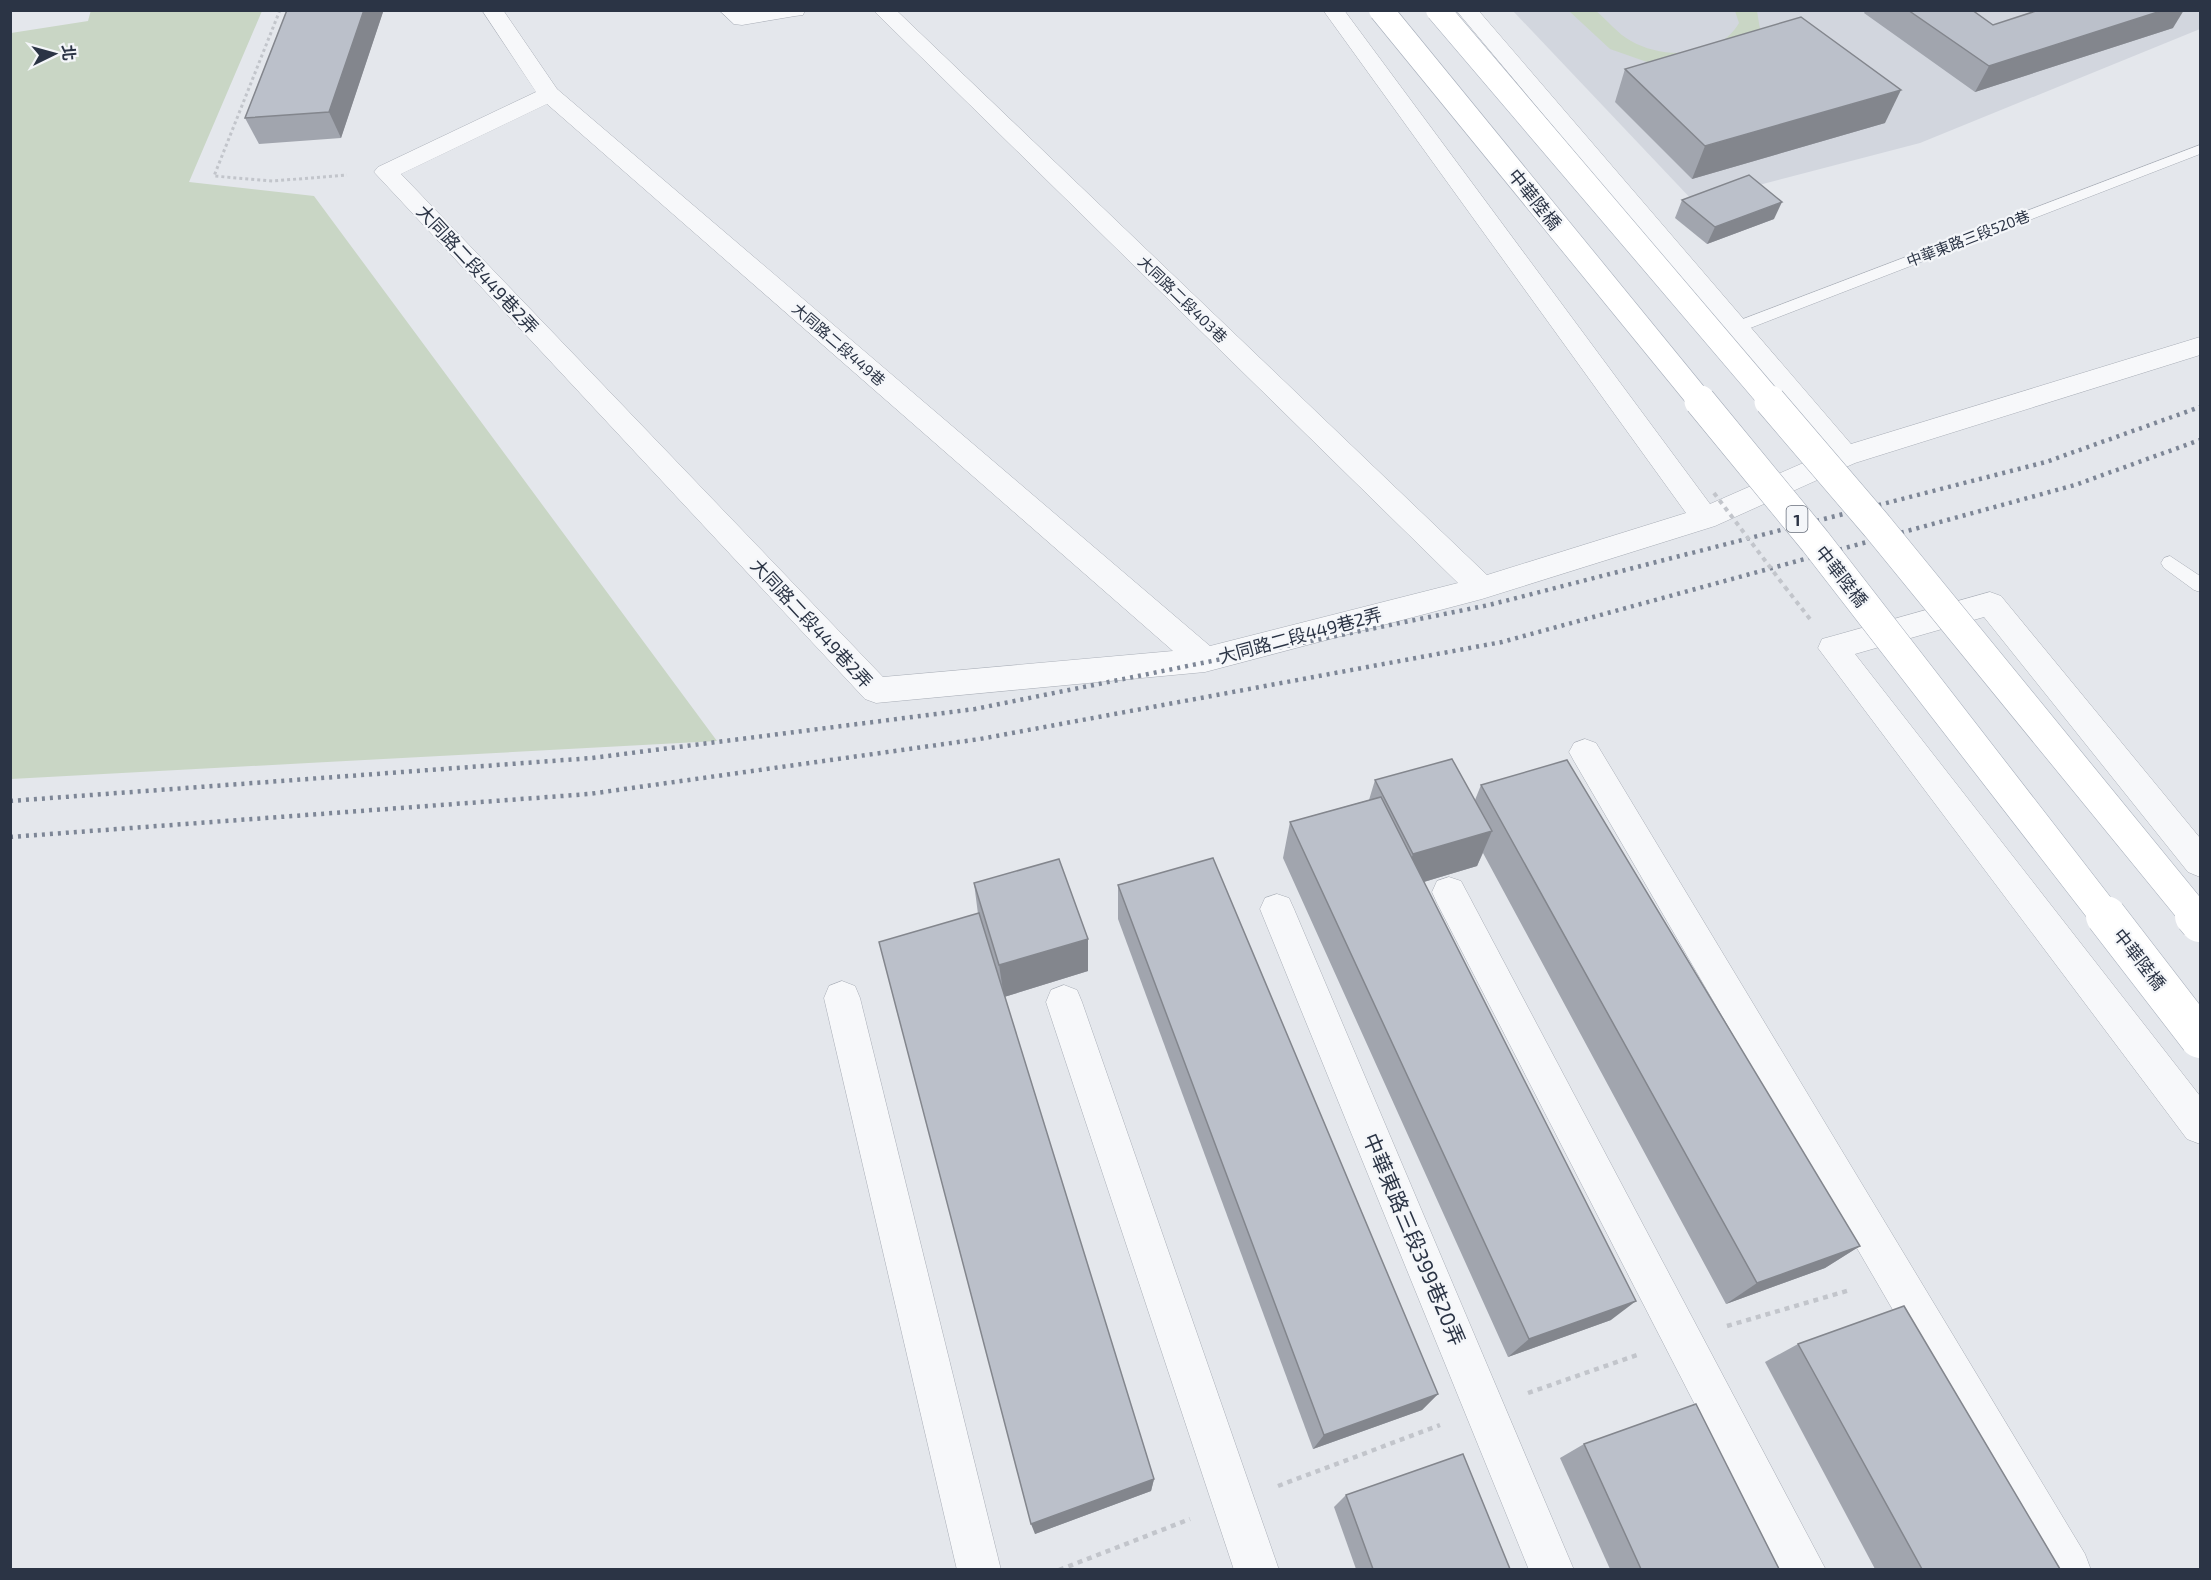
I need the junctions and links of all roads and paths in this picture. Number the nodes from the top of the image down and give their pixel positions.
1 (280, 10) edge
2 (492, 10) edge
3 (729, 10) edge
4 (795, 10) edge
5 (883, 10) edge
6 (1333, 10) edge
7 (1381, 10) edge
8 (1438, 10) edge
9 (1466, 10) edge
10 (549, 94) junction
11 (2200, 149) edge
12 (386, 172) junction
13 (1735, 328) junction
14 (2200, 346) edge
15 (1845, 456) junction
16 (1710, 505) junction
17 (2170, 563) dead end
18 (2200, 585) edge
19 (1785, 587) dead end
20 (1482, 588) junction
21 (1206, 660) junction
22 (1585, 752) dead end
23 (2200, 862) edge
24 (1449, 892) edge
25 (1277, 909) dead end
26 (2200, 922) edge
27 (842, 998) dead end
28 (1064, 1002) edge
29 (2200, 1038) edge
30 (2200, 1126) edge
31 (979, 1569) edge
32 (1257, 1569) edge
33 (1552, 1569) edge
34 (1803, 1569) edge
35 (2068, 1569) edge

1 - 12 path
2 - 10 street, 大同路二段449巷
3 - 4 street
5 - 20 street, 大同路二段403巷
6 - 16 street
7 - 29 main road, 中華陸橋 / 1, bridge
8 - 26 main road, bridge
9 - 13 street
10 - 12 street
10 - 21 street, 大同路二段449巷
11 - 13 lane, 中華東路三段520巷
12 - 21 street, 大同路二段449巷2弄
13 - 15 street
14 - 15 street, 大同路二段449巷2弄
15 - 16 street, 大同路二段449巷2弄
16 - 19 path, bridge
16 - 20 street, 大同路二段449巷2弄
17 - 18 lane
20 - 21 street, 大同路二段449巷2弄
22 - 35 street
23 - 30 street
24 - 34 street
25 - 33 street, 中華東路三段399巷20弄
27 - 31 street
28 - 32 street

